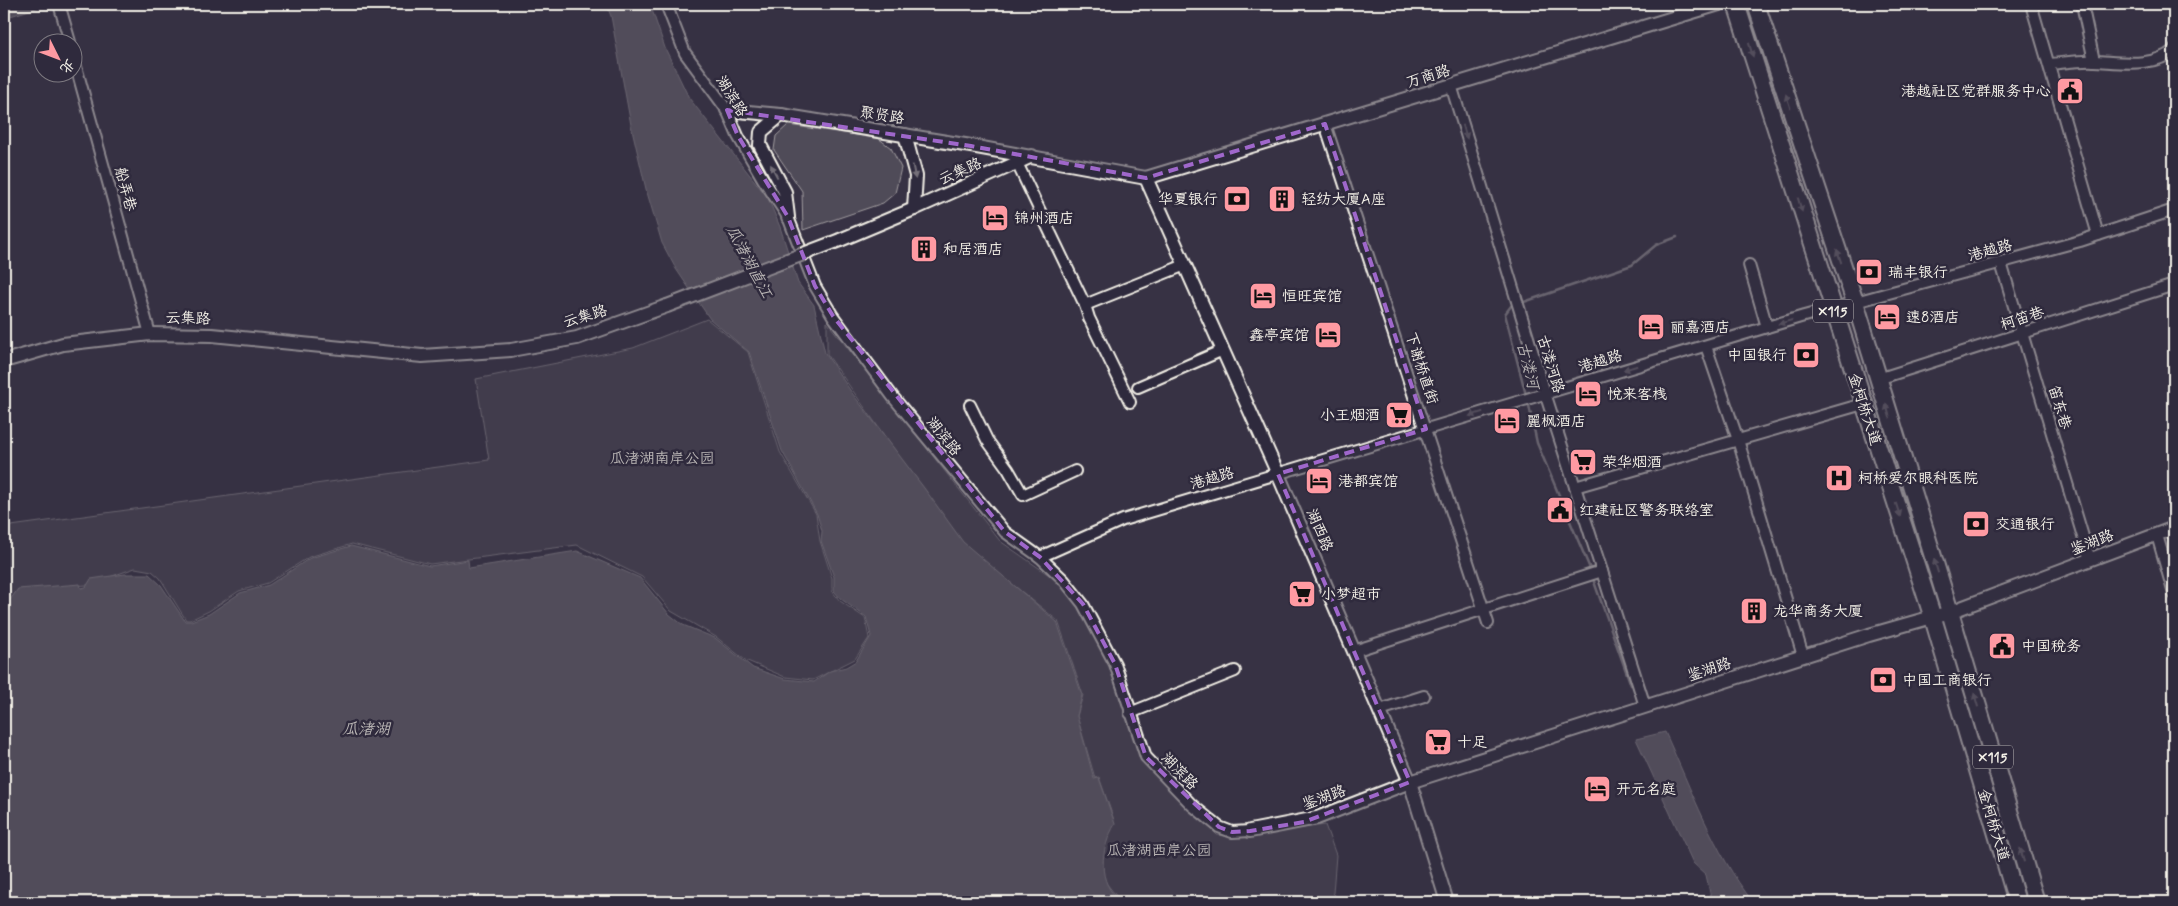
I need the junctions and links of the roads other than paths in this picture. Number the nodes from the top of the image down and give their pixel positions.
1 (60, 4) edge
2 (666, 4) edge
3 (1719, 4) edge
4 (1736, 4) edge
5 (1756, 4) edge
6 (2031, 4) edge
7 (2038, 4) edge
8 (2082, 4) edge
9 (67, 32) edge
10 (2174, 50) edge
11 (2094, 61) junction
12 (2048, 64) junction
13 (80, 82) edge
14 (1451, 85) junction
15 (727, 110) junction
16 (781, 115) junction
17 (1325, 124) junction
18 (905, 135) junction
19 (1032, 156) junction
20 (1017, 163) junction
21 (1146, 178) junction
22 (914, 210) junction
23 (2174, 210) edge
24 (788, 216) junction
25 (2098, 235) junction
26 (2001, 263) junction
27 (1185, 265) junction
28 (1749, 265) dead end
29 (2174, 285) edge
30 (1855, 302) junction
31 (1085, 305) junction
32 (1832, 308) junction
33 (1767, 327) junction
34 (150, 334) junction
35 (2022, 334) junction
36 (1706, 346) junction
37 (1223, 350) junction
38 (4, 361) edge
39 (1878, 379) junction
40 (1138, 387) dead end
41 (1545, 393) junction
42 (1130, 402) dead end
43 (1863, 404) junction
44 (970, 405) dead end
45 (1426, 430) junction
46 (1738, 440) junction
47 (1074, 471) dead end
48 (1278, 474) junction
49 (1575, 487) junction
50 (2174, 528) edge
51 (2157, 535) junction
52 (1040, 557) junction
53 (2090, 560) junction
54 (1595, 574) junction
55 (2174, 594) edge
56 (1484, 609) junction
57 (1950, 612) junction
58 (1933, 618) junction
59 (1488, 623) dead end
60 (1354, 651) junction
61 (1803, 656) junction
62 (1235, 671) dead end
63 (1424, 696) dead end
64 (1645, 706) junction
65 (1380, 710) junction
66 (1130, 713) junction
67 (1410, 782) junction
68 (1250, 831) joint
69 (1447, 902) edge
70 (2017, 902) edge
71 (2036, 902) edge

1 - 9 street
2 - 15 street, 湖滨路
3 - 14 street, 万商路
4 -> 32 main road, 金柯桥大道 / X115
30 -> 5 main road, 金柯桥大道 / X115
6 - 7 street
6 - 12 street
8 - 11 street
10 - 11 street
11 - 12 street
12 - 25 street
13 - 34 street, 船弄巷
14 - 17 street, 万商路
14 -> 41 street, 古溇河路
15 - 16 street, 聚贤路
15 - 24 street, 湖滨路
16 - 18 street, 聚贤路
24 -> 16 street
17 - 21 street, 万商路
17 - 45 street, 下谢桥直街
18 - 19 street, 聚贤路
18 -> 22 street
19 - 20 street, 云集路
19 - 21 street
20 - 22 street, 云集路
20 - 31 street
21 - 27 street, 湖西路
22 - 34 street, 云集路, bridge
23 - 25 street, 港越路
24 - 52 street, 湖滨路
25 - 26 street, 港越路
26 - 30 street, 港越路
26 - 35 street, 笛东巷
27 - 31 street
27 - 37 street, 湖西路
28 - 33 street
29 - 35 street, 柯笛巷
30 - 32 street, 港越路
30 - 39 main road, 金柯桥大道 / X115
31 - 42 street
32 -> 33 street, 港越路
32 - 43 main road, 金柯桥大道 / X115
33 - 36 street, 港越路
34 - 38 street, 云集路
35 - 39 street, 柯笛巷
35 - 53 street, 笛东巷
36 -> 41 street, 港越路
36 - 46 street
37 - 40 street
37 - 48 street, 湖西路
57 -> 39 main road, 金柯桥大道 / X115
41 -> 45 street, 港越路
41 - 49 street, 古溇河路
43 - 46 street
43 -> 58 main road, 金柯桥大道 / X115
44 - 47 street
45 - 48 street, 港越路
45 - 56 street, 下谢桥直街
46 - 49 street
46 - 61 street
48 - 52 street, 港越路
48 - 60 street, 湖西路
49 - 54 street, 古溇河路
50 - 51 street, 鉴湖路
51 - 53 street, 鉴湖路
51 - 55 street
52 - 66 street, 湖滨路
53 - 57 street, 鉴湖路
54 - 56 street
54 - 64 street, 古溇河路
56 - 59 street, 下谢桥直街
56 - 60 street
57 - 58 street, 鉴湖路
71 -> 57 main road, 金柯桥大道 / X115
58 - 61 street, 鉴湖路
58 - 70 main road, 金柯桥大道 / X115
60 - 65 street, 湖西路
61 - 64 street, 鉴湖路
62 - 66 street
63 - 65 street
64 - 67 street, 鉴湖路
65 - 67 street, 湖西路
66 - 68 street, 湖滨路
67 - 68 street, 鉴湖路
67 - 69 street, 湖西路

